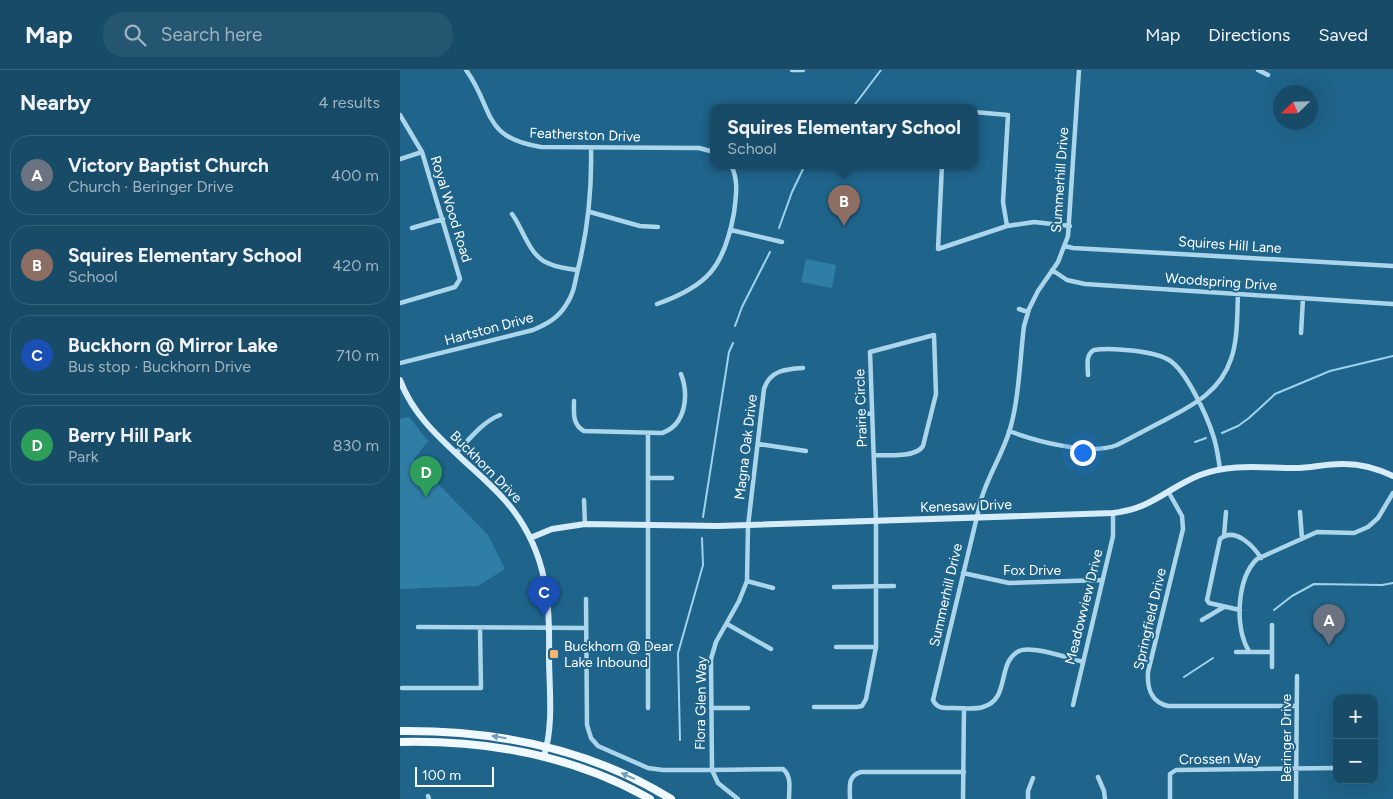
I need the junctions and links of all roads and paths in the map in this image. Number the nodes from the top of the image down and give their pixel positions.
1 (466, 70) edge
2 (792, 70) edge
3 (802, 70) edge
4 (1079, 70) edge
5 (1258, 70) edge
6 (1268, 75) dead end
7 (978, 112) edge
8 (400, 115) edge
9 (591, 148) junction
10 (710, 151) edge
11 (422, 152) junction
12 (400, 159) edge
13 (733, 169) edge
14 (942, 169) edge
15 (590, 212) junction
16 (512, 214) dead end
17 (443, 219) junction
18 (1008, 226) junction
19 (1070, 226) junction
20 (658, 227) dead end
21 (412, 228) dead end
22 (731, 230) junction
23 (782, 242) dead end
24 (1065, 246) junction
25 (1393, 266) edge
26 (578, 270) junction
27 (1052, 270) junction
28 (1238, 294) junction
29 (1303, 298) junction
30 (400, 303) edge
31 (657, 304) dead end
32 (1393, 304) edge
33 (1019, 309) dead end
34 (1028, 312) junction
35 (1301, 333) dead end
36 (400, 363) edge
37 (803, 368) dead end
38 (681, 374) dead end
39 (1088, 375) dead end
40 (400, 380) edge
41 (574, 401) dead end
42 (1198, 402) junction
43 (862, 413) dead end
44 (872, 414) junction
45 (500, 415) dead end
46 (1010, 431) junction
47 (648, 433) junction
48 (758, 444) junction
49 (806, 451) dead end
50 (456, 453) junction
51 (874, 455) junction
52 (1220, 469) junction
53 (1393, 476) edge
54 (648, 478) junction
55 (672, 478) dead end
56 (1169, 493) junction
57 (1393, 493) edge
58 (584, 500) dead end
59 (1226, 512) dead end
60 (1300, 512) dead end
61 (1113, 514) junction
62 (976, 517) junction
63 (876, 521) junction
64 (585, 524) junction
65 (646, 525) junction
66 (748, 526) junction
67 (1224, 536) junction
68 (530, 538) junction
69 (1302, 539) junction
70 (1261, 558) junction
71 (963, 573) junction
72 (1102, 580) junction
73 (747, 582) junction
74 (876, 586) junction
75 (894, 586) dead end
76 (834, 587) dead end
77 (773, 588) dead end
78 (586, 599) dead end
79 (1224, 607) junction
80 (1240, 610) junction
81 (1202, 620) dead end
82 (726, 624) junction
83 (1272, 625) dead end
84 (418, 627) dead end
85 (550, 627) junction
86 (480, 628) junction
87 (586, 628) junction
88 (836, 647) dead end
89 (876, 647) junction
90 (771, 650) dead end
91 (1249, 651) junction
92 (1236, 652) dead end
93 (1271, 652) junction
94 (1082, 662) junction
95 (1272, 667) dead end
96 (1297, 676) dead end
97 (402, 688) dead end
98 (1073, 705) dead end
99 (1297, 706) junction
100 (814, 707) dead end
101 (648, 708) dead end
102 (711, 708) junction
103 (748, 708) dead end
104 (964, 708) junction
105 (400, 731) edge
106 (400, 742) edge
107 (547, 746) junction
108 (544, 756) junction
109 (1333, 768) edge
110 (1297, 769) junction
111 (712, 770) junction
112 (964, 772) junction
113 (1098, 777) dead end
114 (1033, 778) dead end
115 (650, 799) edge
116 (671, 799) edge
117 (738, 799) edge
118 (789, 799) edge
119 (850, 799) edge
120 (963, 799) edge
121 (1028, 799) edge
122 (1105, 799) edge
123 (1170, 799) edge
124 (1296, 799) edge

1 - 9 street, Featherston Drive
2 - 3 street
4 - 19 street, Summerhill Drive
5 - 6 street
7 - 18 street
8 - 11 street, Royal Wood Road
9 - 10 street, Featherston Drive
9 - 15 street, Hartston Drive
11 - 12 street
11 - 17 street, Royal Wood Road
13 - 22 street
14 - 18 street
15 - 20 street
15 - 26 street, Hartston Drive
16 - 26 street
17 - 21 street
17 - 30 street, Royal Wood Road
18 - 19 street
19 - 24 street, Summerhill Drive
22 - 23 street
22 - 31 street
24 - 25 street, Squires Hill Lane
24 - 27 street, Summerhill Drive
26 - 36 street, Hartston Drive
27 - 28 street, Woodspring Drive
27 - 34 street, Summerhill Drive
28 - 29 street, Woodspring Drive
28 - 42 street
29 - 32 street, Woodspring Drive
29 - 35 street
33 - 34 street
34 - 46 street, Summerhill Drive
37 - 48 street, Magna Oak Drive
38 - 47 street
39 - 42 street
40 - 50 street, Buckhorn Drive
41 - 47 street
42 - 46 street
42 - 52 street
43 - 44 street
44 - 51 street, Prairie Circle
44 - 51 street, Prairie Circle
45 - 50 street
46 - 62 street, Summerhill Drive
47 - 54 street
48 - 49 street
48 - 66 street, Magna Oak Drive
50 - 68 street, Buckhorn Drive
51 - 63 street, Prairie Circle
52 - 53 street, Kenesaw Drive
52 - 56 street, Kenesaw Drive
54 - 55 street
54 - 65 street
56 - 61 street, Kenesaw Drive
56 - 99 street, Springfield Drive
57 - 69 street
58 - 64 street
59 - 67 street
60 - 69 street
61 - 62 street, Kenesaw Drive
61 - 72 street, Meadowview Drive
62 - 63 street, Kenesaw Drive
62 - 71 street, Summerhill Drive
63 - 66 street, Kenesaw Drive
63 - 74 street, Prairie Circle
64 - 65 street, Kenesaw Drive
64 - 68 street, Kenesaw Drive
65 - 66 street, Kenesaw Drive
65 - 101 street
66 - 73 street, Flora Glen Way
67 - 70 street
67 - 79 street
68 - 85 street, Buckhorn Drive
69 - 70 street
70 - 80 street
71 - 72 street, Fox Drive
71 - 104 street, Summerhill Drive
72 - 94 street, Meadowview Drive
73 - 77 street
73 - 82 street, Flora Glen Way
74 - 75 street
74 - 76 street
74 - 89 street, Prairie Circle
78 - 87 street
79 - 80 street
79 - 81 street
80 - 91 street
82 - 90 street
82 - 102 street, Flora Glen Way
83 - 93 street
84 - 86 street
85 - 86 street
85 - 87 street
85 - 107 street, Buckhorn Drive
86 - 97 street
87 - 111 street
88 - 89 street
89 - 100 street, Prairie Circle
91 - 92 street
91 - 93 street
93 - 95 street
94 - 98 street, Meadowview Drive
94 - 104 street, Summerhill Drive
96 - 99 street, Beringer Drive
99 - 110 street, Beringer Drive
102 - 103 street
102 - 111 street, Flora Glen Way
104 - 112 street
107 -> 105 main road
106 - 108 main road
107 - 108 street, Buckhorn Drive
116 -> 107 main road
108 - 115 main road
109 - 110 street
110 - 123 street, Crossen Way
110 - 124 street, Beringer Drive
111 - 117 street
111 - 118 street
112 - 119 street
112 - 120 street
113 - 122 street
114 - 121 street

